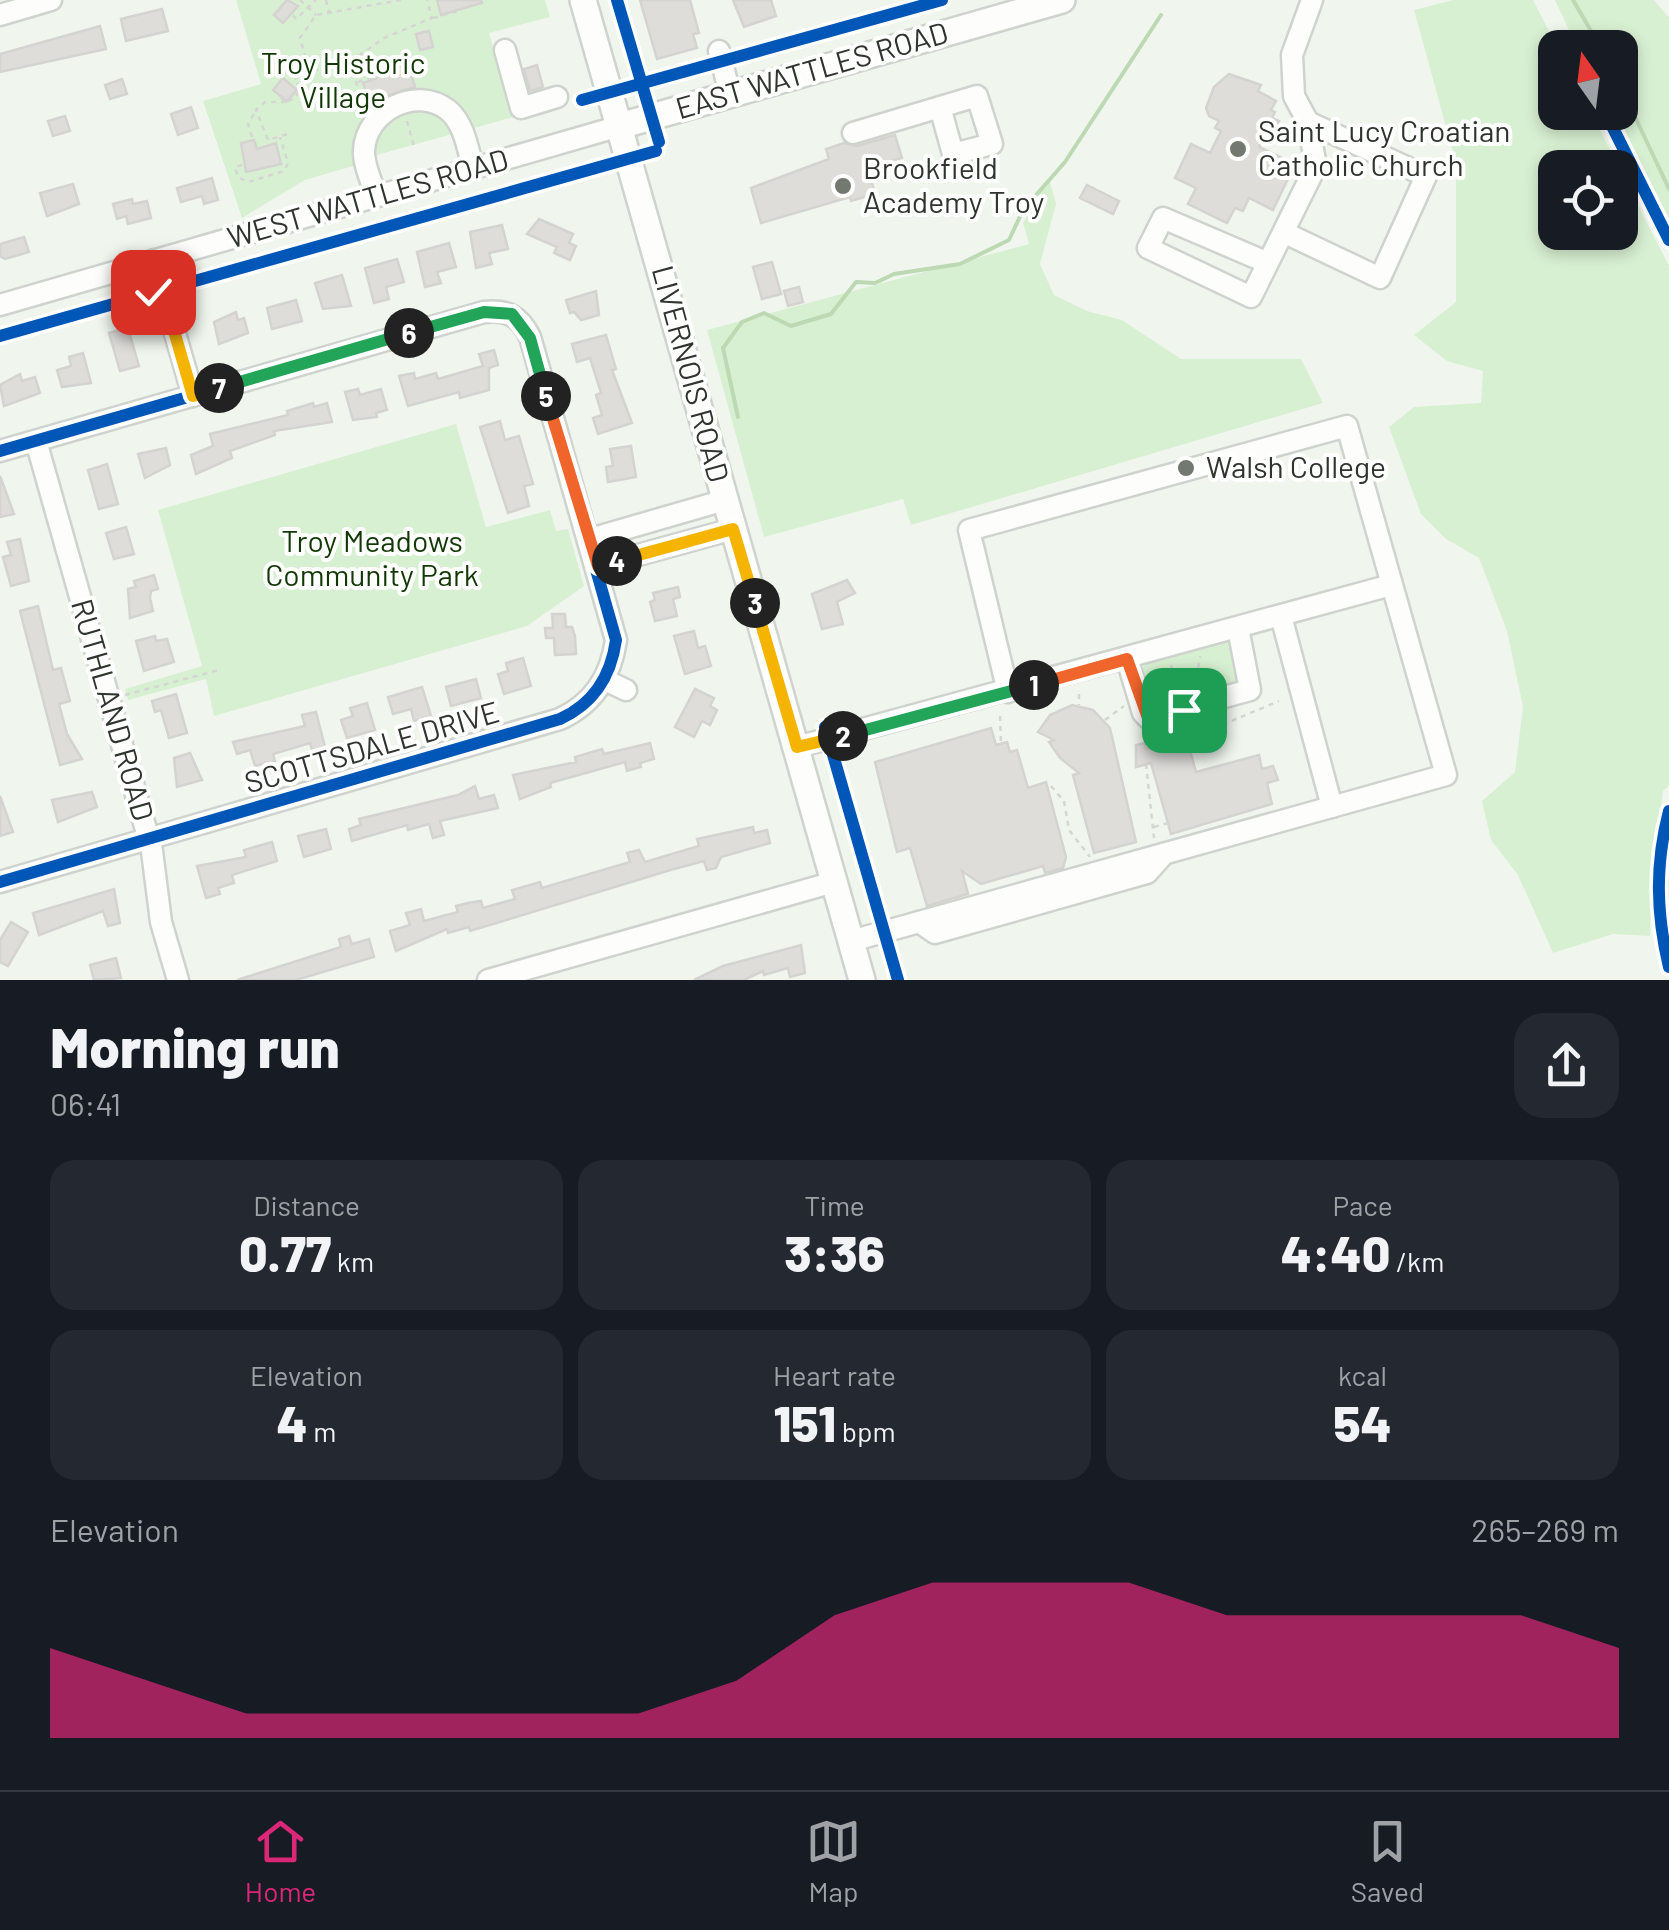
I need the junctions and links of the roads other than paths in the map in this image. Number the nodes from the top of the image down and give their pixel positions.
1 (51, 0) edge
2 (582, 0) edge
3 (1062, 0) edge
4 (1295, 0) edge
5 (1312, 0) edge
6 (0, 15) edge
7 (1302, 22) junction
8 (504, 50) dead end
9 (719, 51) dead end
10 (730, 94) junction
11 (557, 98) dead end
12 (940, 107) dead end
13 (1308, 122) junction
14 (620, 126) junction
15 (853, 133) dead end
16 (473, 168) junction
17 (376, 196) junction
18 (1285, 234) junction
19 (154, 260) junction
20 (1268, 263) junction
21 (0, 305) edge
22 (193, 396) junction
23 (36, 441) junction
24 (0, 452) edge
25 (725, 500) junction
26 (733, 529) junction
27 (590, 539) junction
28 (598, 566) junction
29 (1392, 585) junction
30 (1281, 616) junction
31 (1238, 628) junction
32 (1127, 659) junction
33 (604, 680) junction
34 (626, 690) dead end
35 (1008, 692) junction
36 (797, 747) junction
37 (1332, 807) junction
38 (149, 838) junction
39 (0, 882) edge
40 (834, 882) junction
41 (851, 941) junction
42 (178, 980) edge
43 (488, 980) edge
44 (862, 980) edge

1 - 6 street
2 - 14 main road, LIVERNOIS ROAD
3 - 10 main road, EAST WATTLES ROAD
4 - 7 street
5 - 7 street
7 - 13 street
8 - 11 street
9 - 10 street
10 - 14 main road, EAST WATTLES ROAD
12 - 15 street
13 - 18 street
13 - 18 street
14 - 16 street, WEST WATTLES ROAD
14 - 25 main road, LIVERNOIS ROAD
16 - 17 street, WEST WATTLES ROAD
16 - 17 street
17 - 19 street, WEST WATTLES ROAD
18 - 20 street
19 - 21 street, WEST WATTLES ROAD
19 - 22 street
20 - 20 street
22 - 23 street
22 - 27 street
23 - 24 street
23 - 38 street, RUTHLAND ROAD
25 - 26 main road, LIVERNOIS ROAD
25 - 27 street
26 - 28 street
26 - 36 main road, LIVERNOIS ROAD
27 - 28 street
28 - 33 street
29 - 30 street
29 - 35 street
29 - 37 street
30 - 31 street
30 - 37 street
31 - 32 street
31 - 32 street
32 - 35 street
33 - 34 street
33 - 38 street, SCOTTSDALE DRIVE
35 - 36 street
36 - 40 main road, LIVERNOIS ROAD
37 - 41 street
38 - 39 street, SCOTTSDALE DRIVE
38 - 42 street, RUTHLAND ROAD
40 - 41 main road, LIVERNOIS ROAD
40 - 43 street
41 - 44 main road, LIVERNOIS ROAD

